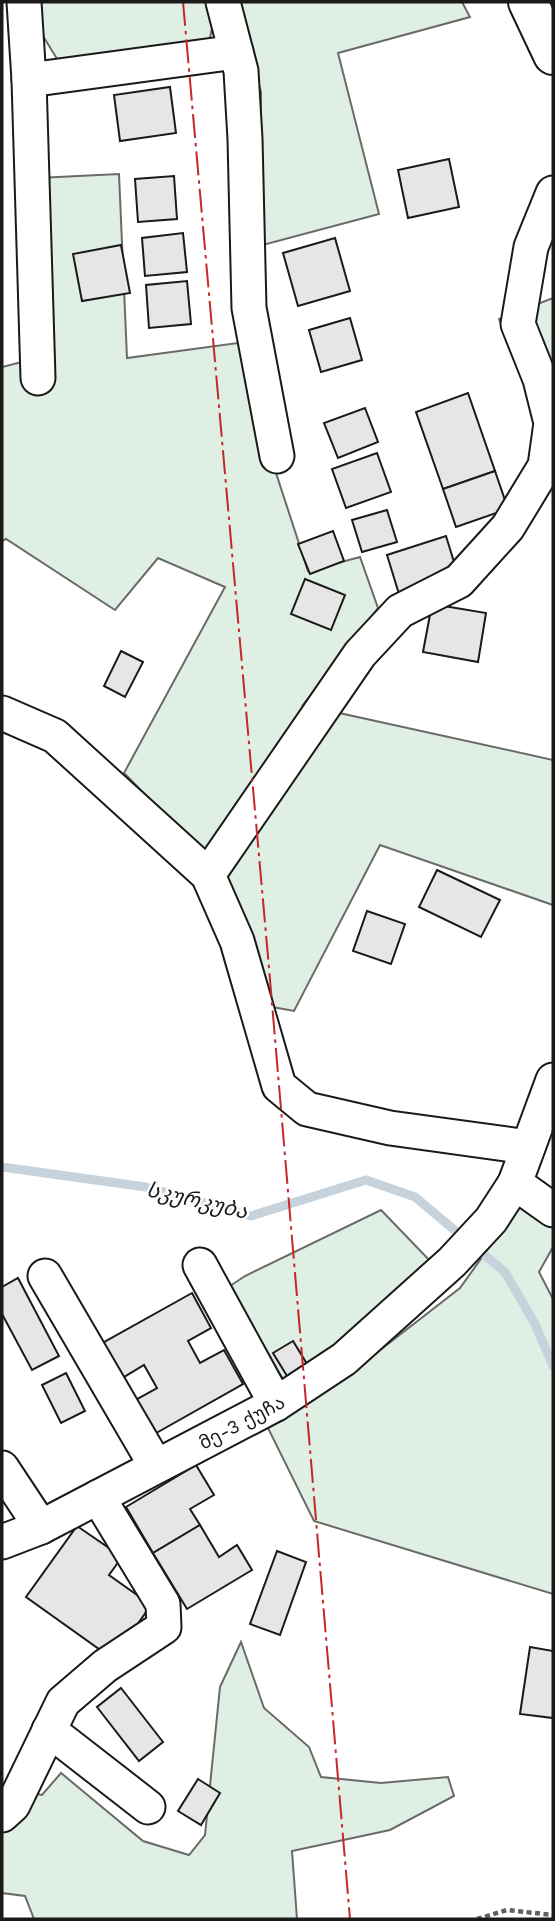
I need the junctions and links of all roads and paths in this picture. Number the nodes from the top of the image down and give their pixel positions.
1 (24, 2) edge
2 (223, 2) edge
3 (528, 2) edge
4 (236, 52) junction
5 (553, 55) edge
6 (29, 80) junction
7 (553, 193) edge
8 (38, 378) dead end
9 (277, 456) dead end
10 (2, 713) edge
11 (208, 876) junction
12 (553, 1080) edge
13 (528, 1147) junction
14 (515, 1183) junction
15 (553, 1210) edge
16 (201, 1265) dead end
17 (45, 1276) dead end
18 (276, 1404) junction
19 (156, 1466) junction
20 (2, 1468) edge
21 (99, 1497) junction
22 (41, 1527) junction
23 (2, 1542) edge
24 (50, 1730) junction
25 (148, 1807) dead end
26 (2, 1815) edge
27 (553, 1915) edge
28 (477, 1919) edge

1 - 6 street
2 - 4 street
3 - 5 highway
4 - 6 street
4 - 9 street
6 - 8 street
7 - 11 street
10 - 11 street
11 - 13 street
12 - 13 street, მე-3 ქუჩა
13 - 14 street, მე-3 ქუჩა
14 - 15 street
14 - 18 street, მე-3 ქუჩა
16 - 18 street
17 - 19 street
18 - 19 street, მე-3 ქუჩა
19 - 21 street, მე-3 ქუჩა
20 - 22 street
21 - 22 street, მე-3 ქუჩა
21 - 24 street
22 - 23 street, მე-3 ქუჩა
24 - 25 street
24 - 26 street
27 - 28 path

